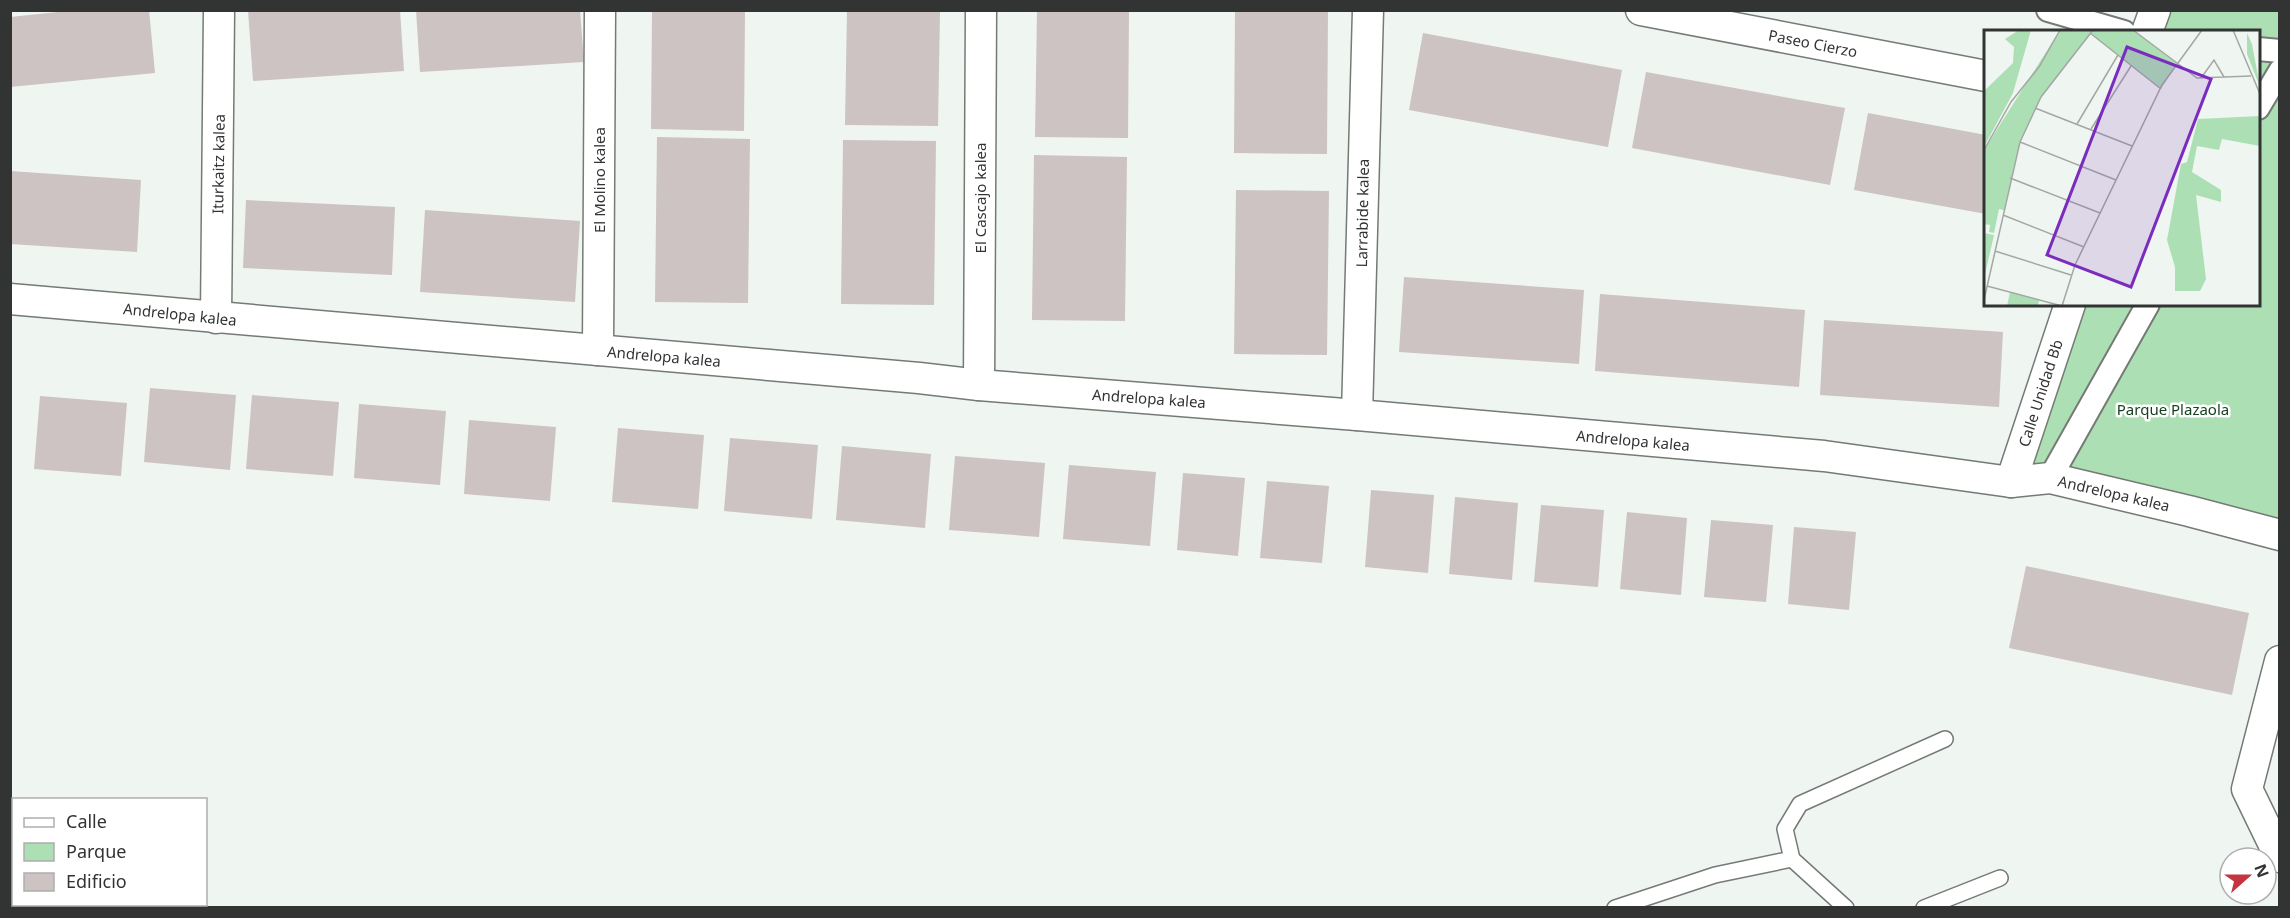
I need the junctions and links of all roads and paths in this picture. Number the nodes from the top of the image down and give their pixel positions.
1 (219, 10) edge
2 (600, 10) edge
3 (981, 10) edge
4 (1368, 10) edge
5 (1641, 10) edge
6 (2048, 10) edge
7 (2155, 10) edge
8 (2117, 30) edge
9 (2148, 30) edge
10 (2260, 49) edge
11 (2280, 51) edge
12 (2280, 71) edge
13 (1984, 76) edge
14 (2260, 106) edge
15 (10, 299) edge
16 (2069, 306) edge
17 (2147, 306) edge
18 (216, 318) junction
19 (598, 350) junction
20 (980, 385) junction
21 (1357, 415) junction
22 (2050, 478) junction
23 (2011, 482) junction
24 (2280, 535) edge
25 (2280, 661) edge
26 (1945, 739) dead end
27 (2272, 826) edge
28 (2280, 857) edge
29 (1792, 859) junction
30 (2000, 878) dead end
31 (1615, 908) edge
32 (1846, 908) edge
33 (1924, 908) edge

1 - 18 street, Iturkaitz kalea
2 - 19 street, El Molino kalea
3 - 20 street, El Cascajo kalea
4 - 21 street, Larrabide kalea
5 - 13 street, Paseo Cierzo
6 - 8 street
7 - 9 street
10 - 11 street
12 - 14 street
15 - 18 street, Andrelopa kalea
16 - 23 street, Calle Unidad Bb
17 - 22 street
18 - 19 street, Andrelopa kalea
19 - 20 street, Andrelopa kalea
20 - 21 street, Andrelopa kalea
21 - 23 street, Andrelopa kalea
22 - 23 street, Andrelopa kalea
22 - 24 street, Andrelopa kalea
25 - 27 street
26 - 29 lane
27 - 28 street
29 - 31 lane
29 - 32 lane
30 - 33 lane

